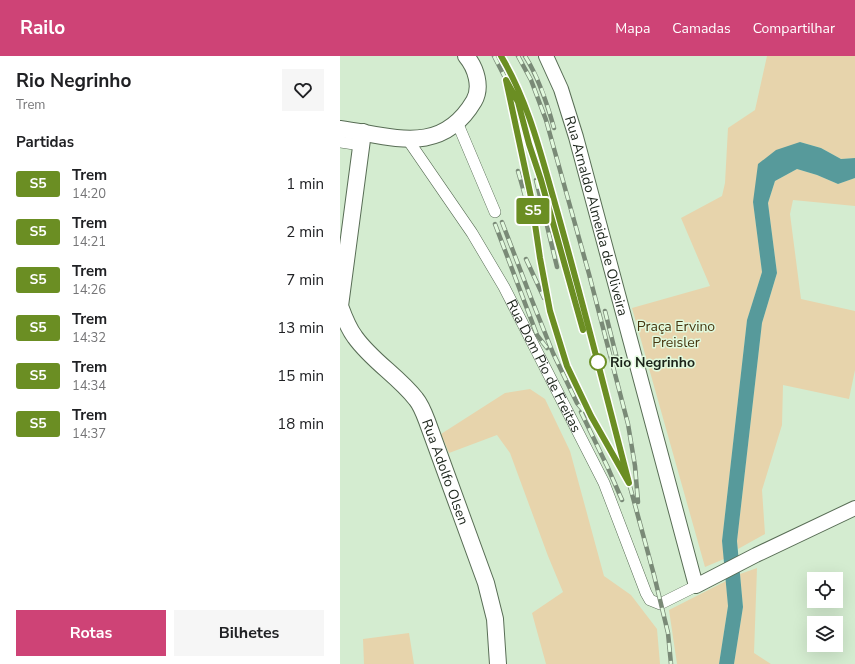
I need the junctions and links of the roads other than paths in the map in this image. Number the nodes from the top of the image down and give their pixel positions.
1 (466, 56) edge
2 (546, 56) edge
3 (457, 122) junction
4 (340, 129) edge
5 (362, 138) junction
6 (408, 140) junction
7 (340, 142) edge
8 (495, 212) dead end
9 (340, 307) edge
10 (855, 508) edge
11 (696, 586) junction
12 (498, 664) edge

1 - 3 main road
2 - 11 street, Rua Arnaldo Almeida de Oliveira
3 - 6 main road
3 - 8 street
4 - 5 main road
5 - 6 main road
5 - 7 street
5 - 9 main road
6 - 11 street, Rua Dom Pio de Freitas
9 - 12 main road, Rua Adolfo Olsen
10 - 11 street, Rua Dom Pio de Freitas

